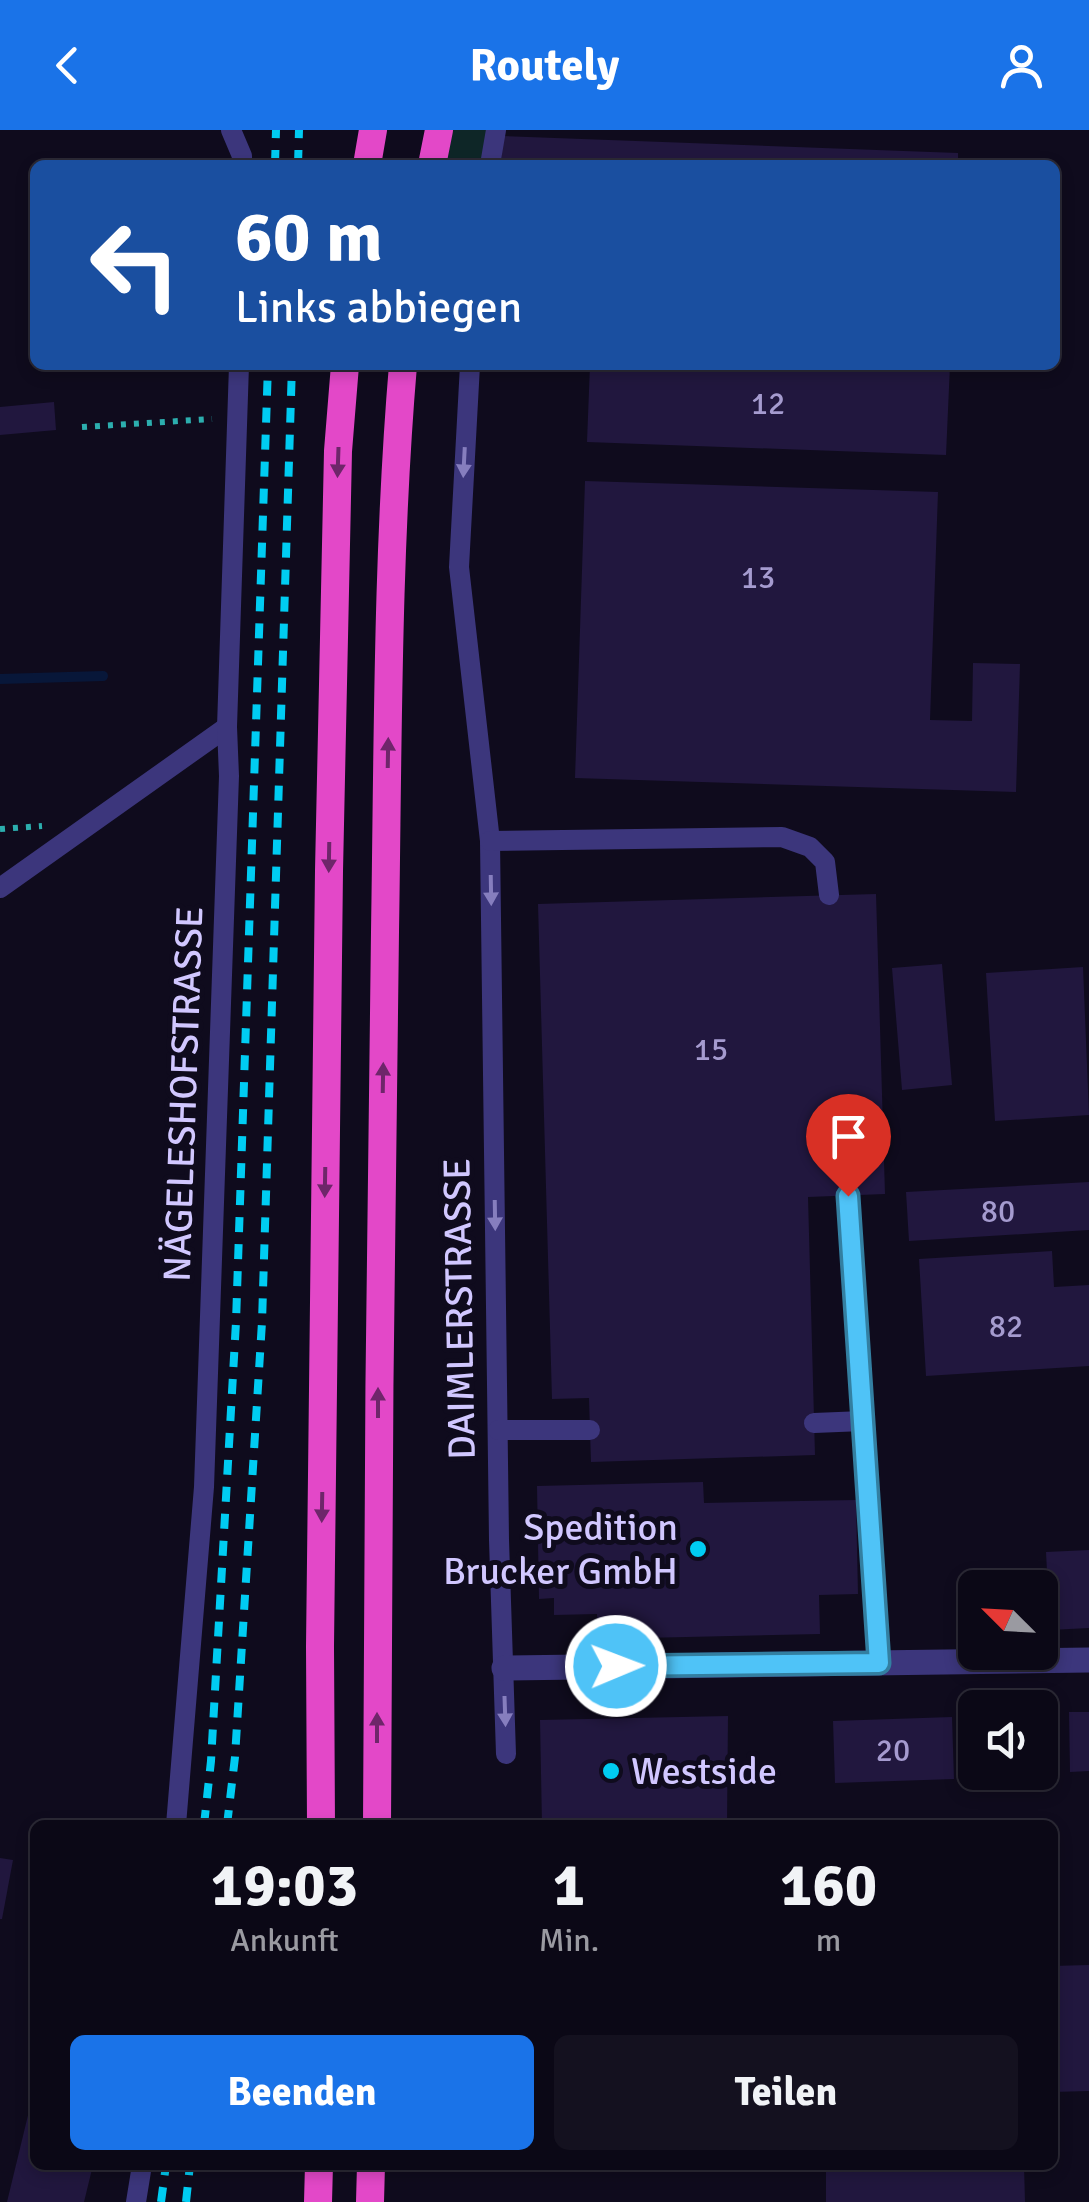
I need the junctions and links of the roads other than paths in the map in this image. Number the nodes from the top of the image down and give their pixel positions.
1 (232, 130) edge
2 (373, 130) edge
3 (439, 130) edge
4 (496, 130) edge
5 (242, 160) edge
6 (368, 160) edge
7 (433, 160) edge
8 (491, 160) edge
9 (239, 370) edge
10 (345, 370) edge
11 (404, 370) edge
12 (470, 370) edge
13 (226, 727) junction
14 (490, 841) junction
15 (0, 888) edge
16 (829, 896) dead end
17 (848, 1196) dead end
18 (864, 1422) junction
19 (814, 1423) dead end
20 (498, 1430) junction
21 (590, 1430) dead end
22 (1089, 1660) edge
23 (879, 1663) junction
24 (504, 1668) junction
25 (506, 1754) dead end
26 (176, 1820) edge
27 (321, 1820) edge
28 (376, 1820) edge
29 (141, 2170) edge
30 (371, 2170) edge
31 (136, 2202) edge
32 (370, 2202) edge

1 - 5 lane
2 - 6 highway
3 - 7 highway
4 - 8 lane
9 - 13 lane, NÄGELESHOFSTRASSE
10 -> 27 highway
28 -> 11 highway
12 -> 14 lane, DAIMLERSTRASSE
13 - 15 lane
13 - 26 lane, NÄGELESHOFSTRASSE
14 - 16 lane
14 -> 20 lane, DAIMLERSTRASSE
17 - 18 lane
18 - 19 lane
18 - 23 lane
20 - 21 lane
20 - 24 lane, DAIMLERSTRASSE
22 - 23 street
23 - 24 street
24 -> 25 lane, DAIMLERSTRASSE
29 - 31 lane
30 - 32 highway

